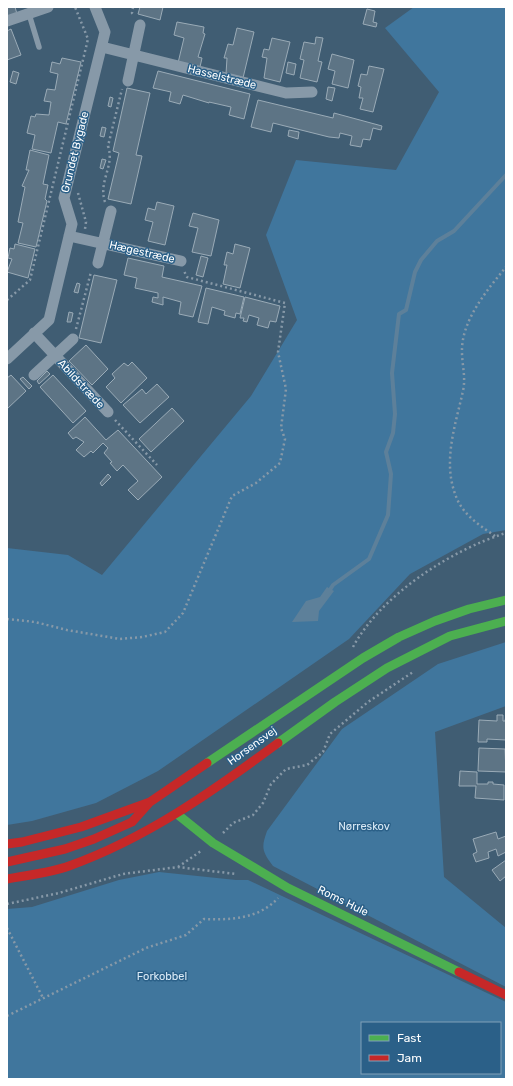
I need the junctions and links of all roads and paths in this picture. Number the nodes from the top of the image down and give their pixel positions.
1 (48, 7) edge
2 (75, 7) edge
3 (95, 7) edge
4 (28, 14) junction
5 (7, 21) edge
6 (140, 25) dead end
7 (39, 47) dead end
8 (102, 47) junction
9 (133, 55) junction
10 (128, 81) joint
11 (312, 92) dead end
12 (80, 185) dead end
13 (111, 211) joint
14 (69, 236) junction
15 (82, 238) junction
16 (103, 243) junction
17 (181, 261) joint
18 (98, 263) joint
19 (506, 268) edge
20 (7, 300) edge
21 (34, 333) junction
22 (73, 339) joint
23 (9, 354) edge
24 (54, 355) junction
25 (34, 375) dead end
26 (108, 412) joint
27 (157, 465) dead end
28 (506, 533) edge
29 (495, 536) junction
30 (506, 600) edge
31 (7, 619) edge
32 (506, 621) edge
33 (352, 648) dead end
34 (417, 669) dead end
35 (150, 802) junction
36 (177, 814) junction
37 (213, 843) junction
38 (7, 844) edge
39 (7, 862) edge
40 (178, 867) junction
41 (241, 875) dead end
42 (7, 878) edge
43 (288, 888) junction
44 (7, 904) edge
45 (7, 928) edge
46 (506, 995) edge
47 (43, 998) junction
48 (7, 1016) edge

1 - 4 street
2 - 20 path
3 - 8 street, Grundet Bygade
4 - 5 street
4 - 7 lane
6 - 9 street
8 - 9 street, Hasselstræde
8 - 14 street, Grundet Bygade
9 - 10 street
9 - 11 street, Hasselstræde
10 - 13 path
12 - 15 path
13 - 16 street, Hægestræde
14 - 15 street, Hægestræde
14 - 21 street, Grundet Bygade
15 - 16 street, Hægestræde
16 - 17 street, Hægestræde
16 - 18 street, Hægestræde
17 - 31 path
18 - 22 path
19 - 29 path
21 - 23 street, Grundet Bygade
21 - 24 street, Abildstræde
22 - 24 street, Abildstræde
24 - 25 street, Abildstræde
24 - 26 street, Abildstræde
26 - 27 path
28 - 29 path
29 - 33 path
30 - 35 main road, Horsensvej
32 - 36 main road, Horsensvej
34 - 37 path
35 - 38 main road, Horsensvej
35 - 39 main road
36 - 37 main road, Roms Hule
36 - 42 main road, Horsensvej
37 - 40 path
37 - 43 main road, Roms Hule
40 - 41 path
40 - 44 path
43 - 46 main road, Roms Hule
43 - 47 path
45 - 47 path
47 - 48 path

